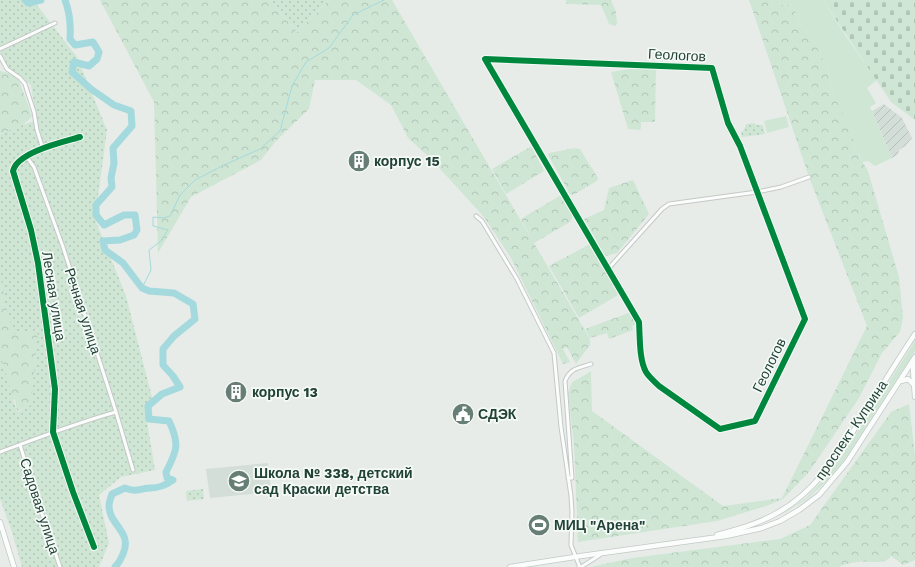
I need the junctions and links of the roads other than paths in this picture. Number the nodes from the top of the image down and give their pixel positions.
1 (55, 23) dead end
2 (0, 49) edge
3 (0, 56) edge
4 (80, 137) dead end
5 (44, 148) junction
6 (26, 156) junction
7 (809, 177) dead end
8 (757, 192) junction
9 (476, 216) dead end
10 (608, 269) junction
11 (915, 334) edge
12 (915, 357) edge
13 (915, 360) edge
14 (591, 364) dead end
15 (899, 383) junction
16 (914, 385) junction
17 (915, 397) edge
18 (116, 412) junction
19 (53, 432) junction
20 (20, 445) junction
21 (0, 452) edge
22 (133, 470) dead end
23 (568, 478) junction
24 (0, 522) edge
25 (707, 538) junction
26 (94, 547) dead end
27 (602, 553) junction
28 (576, 556) junction
29 (14, 567) edge
30 (60, 567) edge
31 (510, 567) edge
32 (580, 567) edge

1 - 2 street
3 - 5 street
4 - 5 street
5 - 6 street
6 - 18 street, Речная улица
6 - 19 street, Лесная улица
7 - 8 street
8 - 10 street
8 - 10 street, Геологов
8 - 10 street, Геологов
9 - 23 street
11 - 25 main road, проспект Куприна
12 - 15 main road, проспект Куприна
13 - 16 main road
14 - 23 street
15 - 16 main road
15 - 25 main road, проспект Куприна
16 - 17 main road
18 - 19 street
18 - 22 street, Речная улица
19 - 20 street
19 - 26 street
20 - 21 street
20 - 30 street, Садовая улица
23 - 28 street
24 - 29 main road
25 - 27 main road, проспект Куприна
27 - 28 main road, проспект Куприна
27 - 32 street
28 - 31 main road, проспект Куприна
28 - 32 street

